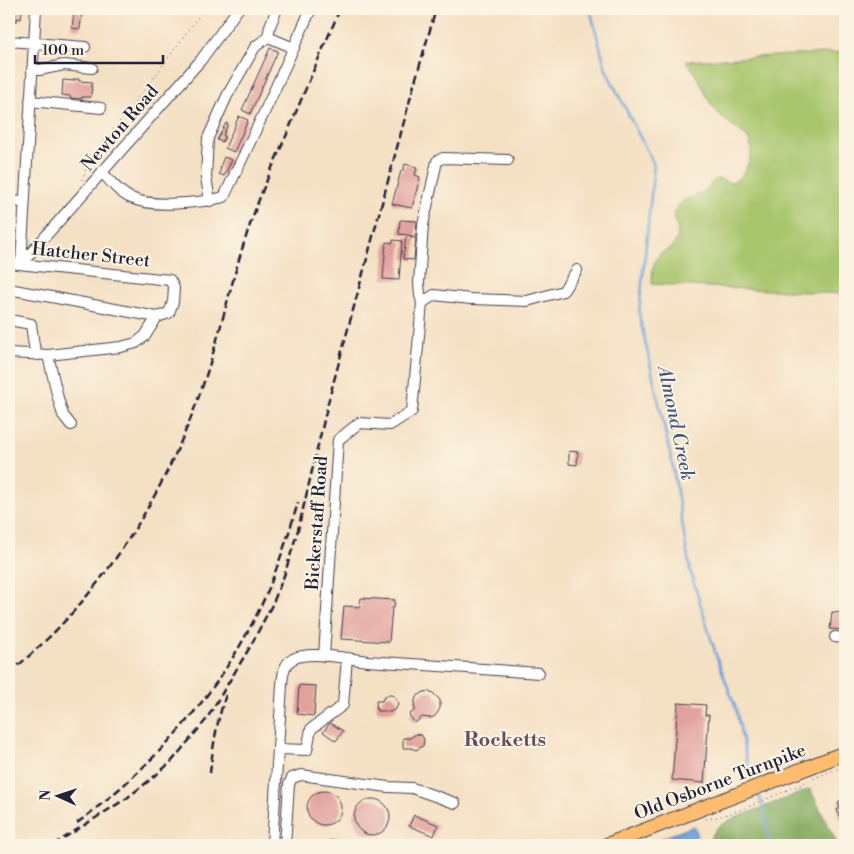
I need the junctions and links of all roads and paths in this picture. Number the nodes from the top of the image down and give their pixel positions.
1 (36, 9) edge
2 (204, 9) edge
3 (238, 9) edge
4 (278, 9) edge
5 (311, 9) edge
6 (268, 37) junction
7 (9, 41) edge
8 (34, 43) junction
9 (85, 47) dead end
10 (294, 48) junction
11 (92, 68) dead end
12 (32, 69) junction
13 (30, 101) junction
14 (101, 108) dead end
15 (508, 160) dead end
16 (102, 172) junction
17 (81, 182) dead end
18 (9, 201) edge
19 (210, 201) junction
20 (24, 202) junction
21 (9, 263) edge
22 (20, 264) junction
23 (577, 270) dead end
24 (9, 289) edge
25 (422, 303) junction
26 (157, 317) junction
27 (9, 320) edge
28 (9, 353) edge
29 (43, 355) junction
30 (71, 425) dead end
31 (324, 656) junction
32 (347, 658) junction
33 (538, 673) dead end
34 (278, 749) junction
35 (845, 753) edge
36 (845, 766) edge
37 (455, 803) dead end
38 (747, 807) dead end
39 (272, 845) edge
40 (285, 845) edge
41 (607, 845) edge

1 - 8 street
2 - 17 path
3 - 16 street, Newton Road
4 - 6 street
5 - 10 street
6 - 10 street
6 - 19 street
7 - 8 street
8 - 9 street
8 - 12 street
10 - 19 street
11 - 12 street
12 - 13 street
13 - 14 street
13 - 20 street
15 - 25 street
16 - 19 street
16 - 22 street, Newton Road
18 - 20 street
20 - 22 street
21 - 22 street, Hatcher Street
22 - 26 street, Hatcher Street
23 - 25 street
24 - 26 street
25 - 31 street, Bickerstaff Road
26 - 29 street
27 - 29 street
28 - 29 street
29 - 30 street
31 - 32 street
31 - 34 street
32 - 33 street
32 - 34 street
34 - 39 street
35 - 41 main road, Old Osborne Turnpike
36 - 38 path
37 - 40 street

